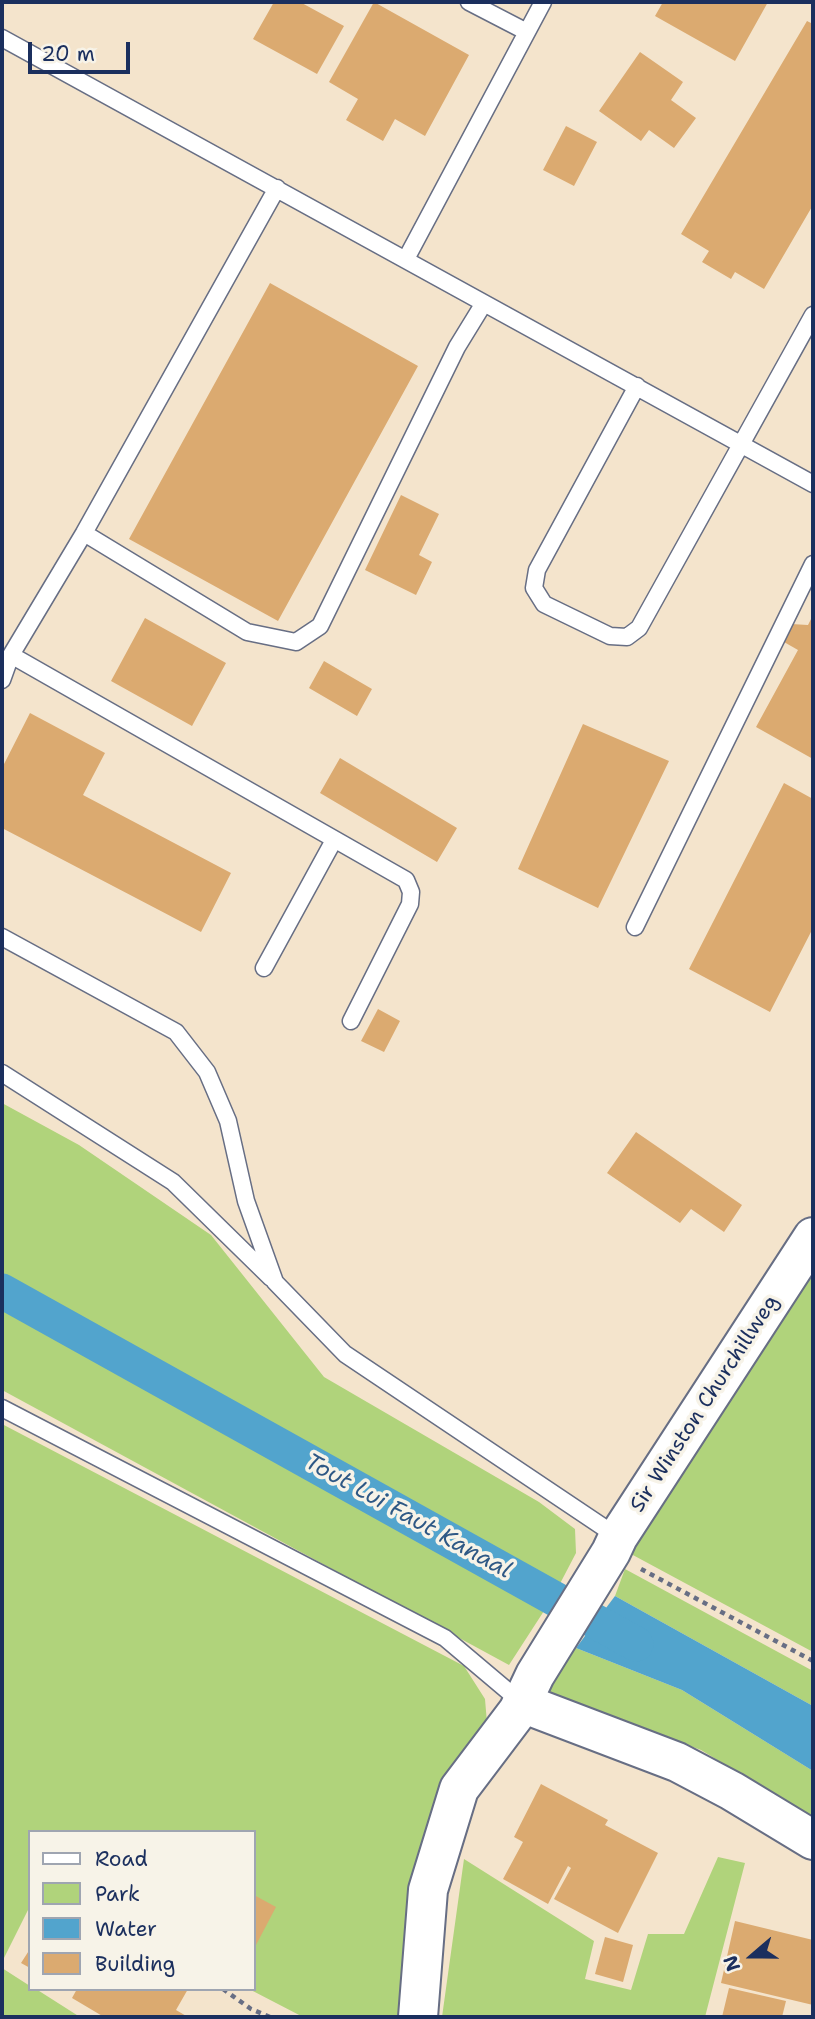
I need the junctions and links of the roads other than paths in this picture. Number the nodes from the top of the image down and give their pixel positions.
1 (469, 2) edge
2 (543, 2) edge
3 (527, 32) junction
4 (2, 38) edge
5 (277, 188) junction
6 (406, 259) junction
7 (484, 303) junction
8 (813, 314) edge
9 (637, 386) junction
10 (740, 443) junction
11 (813, 484) edge
12 (84, 533) junction
13 (813, 564) edge
14 (11, 655) junction
15 (2, 680) edge
16 (334, 840) junction
17 (635, 927) dead end
18 (2, 937) edge
19 (264, 968) dead end
20 (351, 1021) dead end
21 (2, 1073) edge
22 (813, 1237) edge
23 (275, 1282) junction
24 (2, 1408) edge
25 (609, 1554) junction
26 (528, 1689) junction
27 (813, 1840) edge
28 (418, 2017) edge

1 - 3 lane
2 - 3 lane
3 - 6 lane
4 - 5 lane
5 - 6 lane
5 - 12 lane
6 - 7 lane
7 - 9 lane
7 - 12 lane
8 - 10 lane
9 - 10 lane
9 - 10 lane
10 - 11 lane
12 - 14 lane
13 - 17 lane
14 - 15 lane
14 - 16 lane
16 - 19 lane
16 - 20 lane
18 - 23 lane
21 - 23 lane
22 - 25 street, Sir Winston Churchillweg
23 - 25 lane
24 - 26 lane
25 - 26 street, Sir Winston Churchillweg
26 - 27 street
26 - 28 street

